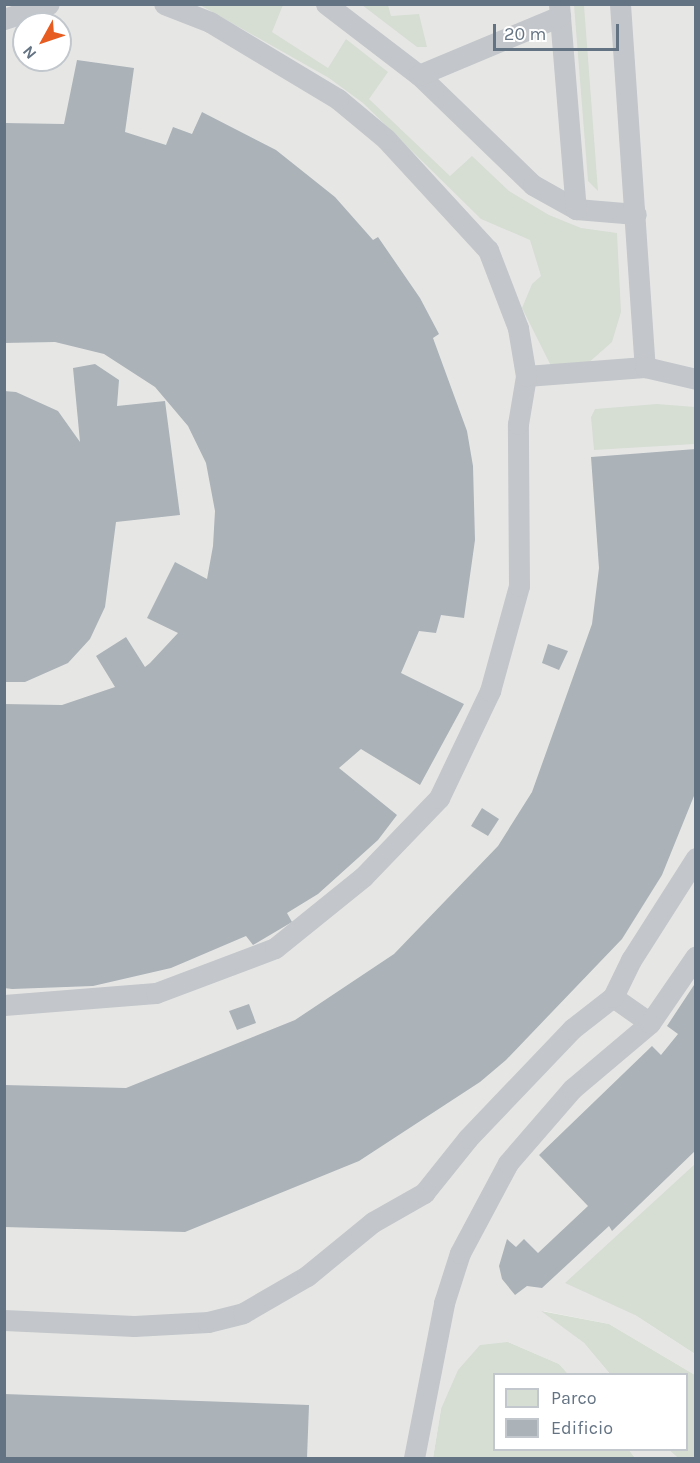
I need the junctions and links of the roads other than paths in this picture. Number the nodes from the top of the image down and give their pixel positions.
1 (49, 4) edge
2 (164, 4) edge
3 (326, 4) edge
4 (620, 4) edge
5 (559, 10) edge
6 (4, 19) edge
7 (419, 75) junction
8 (576, 209) junction
9 (636, 214) junction
10 (645, 367) junction
11 (526, 376) junction
12 (696, 379) edge
13 (696, 858) edge
14 (696, 956) edge
15 (613, 997) junction
16 (4, 1005) edge
17 (650, 1023) junction
18 (4, 1320) edge
19 (414, 1458) edge

1 - 6 lane
2 - 11 lane
3 - 7 lane
4 - 9 lane
5 - 7 lane
5 - 8 lane
7 - 8 lane
8 - 9 lane
9 - 10 lane
10 - 11 lane
10 - 12 lane
11 - 16 lane
13 - 15 lane
14 - 17 lane
15 - 17 lane
15 - 18 lane
17 - 19 lane

